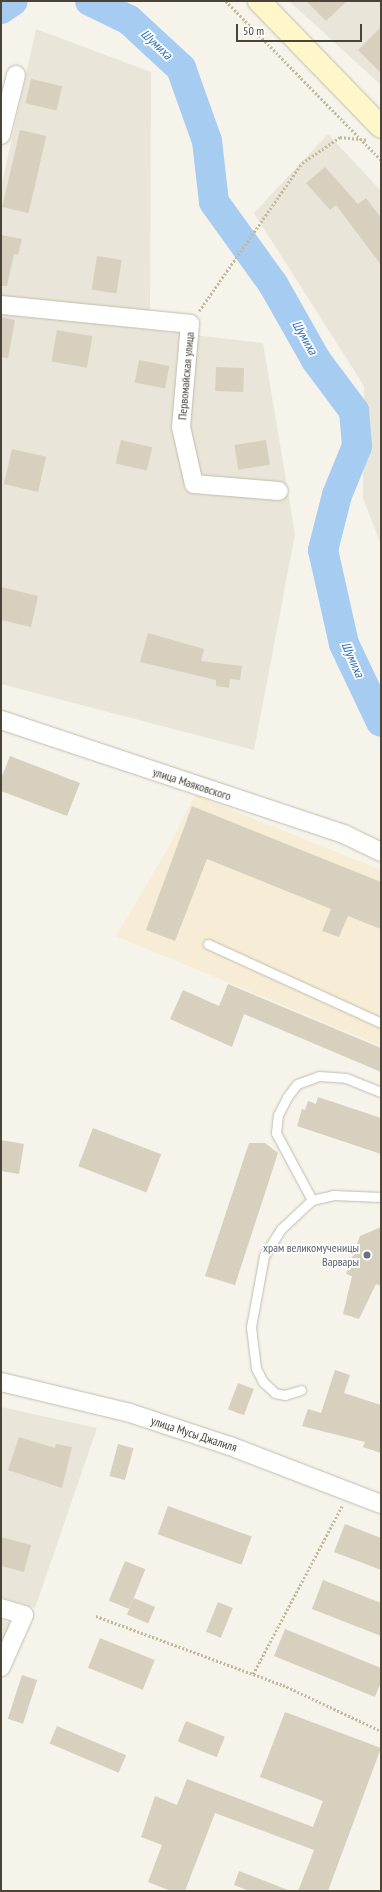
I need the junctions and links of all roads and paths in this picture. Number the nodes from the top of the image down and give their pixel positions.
1 (226, 1) edge
2 (259, 1) edge
3 (16, 75) dead end
4 (378, 134) edge
5 (1, 135) edge
6 (362, 139) junction
7 (381, 160) edge
8 (1, 305) edge
9 (190, 324) junction
10 (279, 491) dead end
11 (1, 720) edge
12 (381, 852) edge
13 (208, 944) dead end
14 (381, 1023) edge
15 (381, 1092) edge
16 (381, 1198) edge
17 (312, 1200) junction
18 (1, 1382) edge
19 (301, 1390) dead end
20 (349, 1492) junction
21 (381, 1504) edge
22 (1, 1608) edge
23 (96, 1616) dead end
24 (1, 1667) edge
25 (253, 1674) junction
26 (381, 1731) edge

1 - 6 path
2 - 4 main road
3 - 5 street
4 - 6 path
6 - 7 path
6 - 9 path
8 - 9 street, Первомайская улица
9 - 10 street, Первомайская улица
11 - 12 street, улица Маяковского
13 - 14 lane
15 - 17 lane
16 - 17 lane
17 - 19 lane
18 - 20 street, улица Мусы Джалиля
20 - 21 street, улица Мусы Джалиля
20 - 25 path
22 - 24 street
23 - 25 path
25 - 26 path

